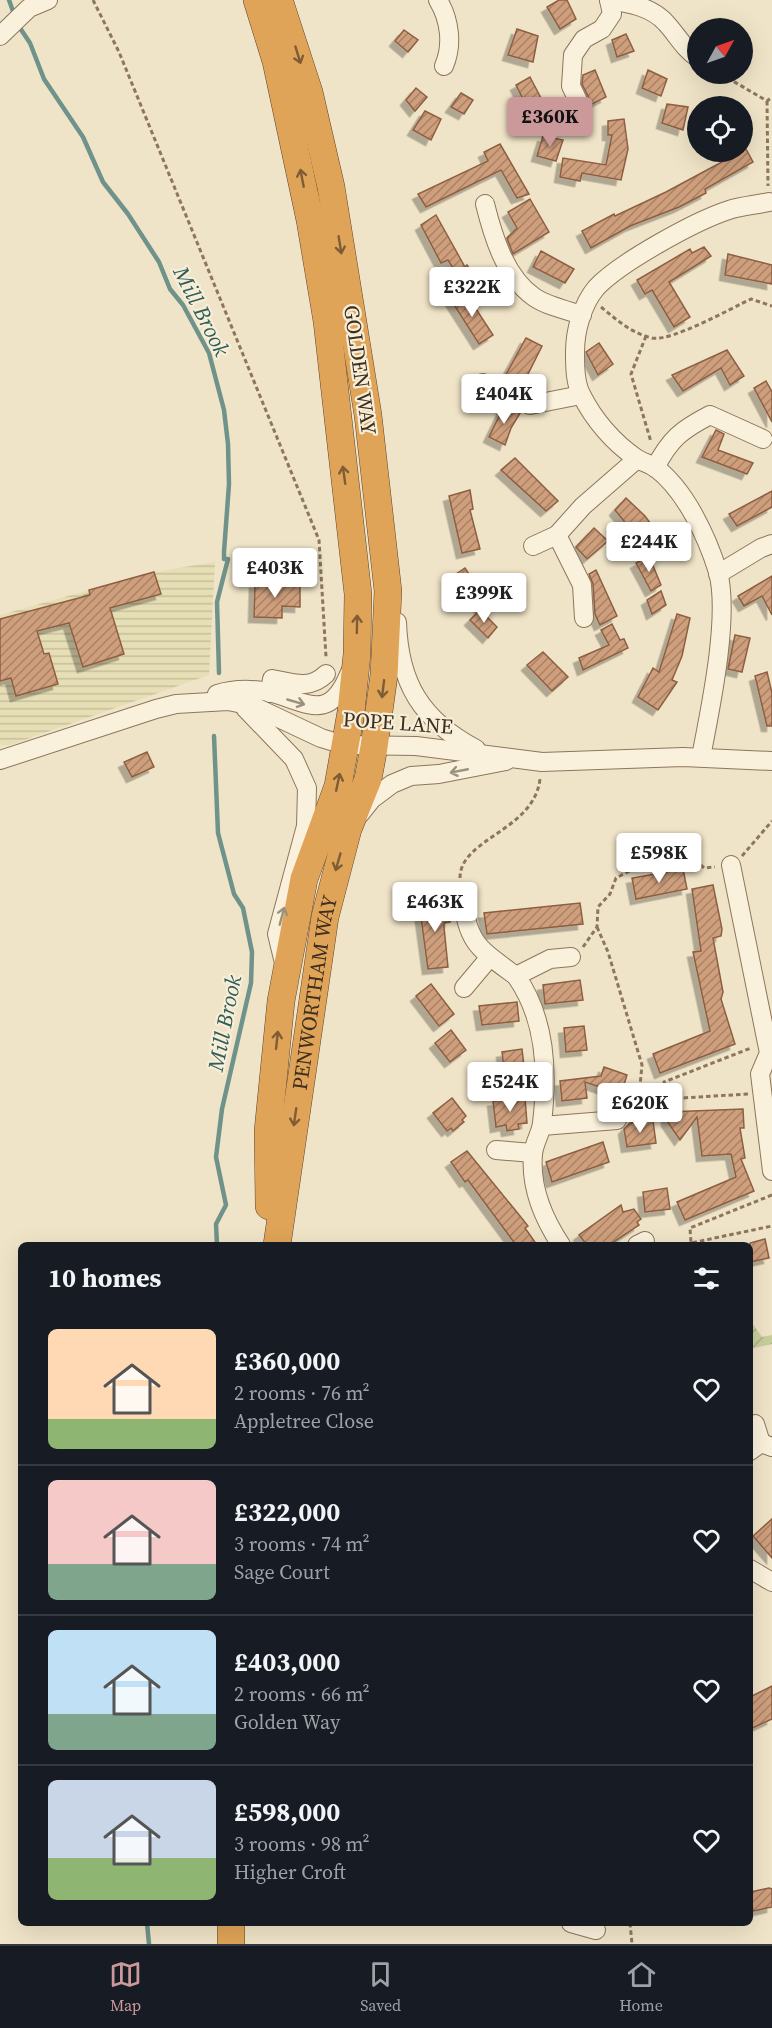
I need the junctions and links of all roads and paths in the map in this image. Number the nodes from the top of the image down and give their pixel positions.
1 (48, 0) edge
2 (93, 0) edge
3 (257, 0) edge
4 (279, 0) edge
5 (438, 0) edge
6 (609, 0) edge
7 (0, 36) edge
8 (687, 50) edge
9 (444, 66) dead end
10 (738, 84) edge
11 (772, 97) edge
12 (766, 101) junction
13 (581, 107) dead end
14 (769, 202) joint
15 (485, 204) dead end
16 (591, 298) junction
17 (772, 306) edge
18 (582, 315) junction
19 (646, 336) junction
20 (483, 383) dead end
21 (581, 395) junction
22 (763, 439) dead end
23 (637, 459) junction
24 (372, 462) junction
25 (655, 468) junction
26 (557, 535) junction
27 (772, 544) edge
28 (532, 546) dead end
29 (718, 574) junction
30 (584, 618) dead end
31 (357, 654) junction
32 (327, 674) joint
33 (270, 693) junction
34 (199, 702) junction
35 (240, 703) junction
36 (344, 745) junction
37 (374, 747) junction
38 (483, 753) junction
39 (701, 757) junction
40 (517, 759) junction
41 (0, 760) edge
42 (772, 761) edge
43 (542, 762) junction
44 (771, 823) edge
45 (348, 829) junction
46 (731, 865) junction
47 (460, 893) joint
48 (597, 927) junction
49 (490, 957) junction
50 (571, 957) joint
51 (286, 973) junction
52 (516, 976) junction
53 (464, 988) dead end
54 (769, 1049) edge
55 (762, 1093) junction
56 (617, 1120) joint
57 (542, 1126) junction
58 (496, 1150) dead end
59 (533, 1153) junction
60 (772, 1171) edge
61 (772, 1195) edge
62 (772, 1226) edge
63 (270, 1242) edge
64 (277, 1242) edge
65 (559, 1242) edge
66 (691, 1242) edge
67 (696, 1242) edge
68 (755, 1424) dead end
69 (761, 1447) edge
70 (753, 1573) edge
71 (772, 1582) edge
72 (231, 1926) edge
73 (584, 1926) edge
74 (630, 1926) edge
75 (596, 1929) dead end
76 (231, 1944) edge
77 (632, 1944) edge

1 - 7 street
2 - 32 path
31 -> 3 highway, GOLDEN WAY
4 -> 24 highway, GOLDEN WAY
5 - 9 street
6 - 8 street
6 - 13 street
10 - 12 path
11 - 12 path
12 - 14 path
14 - 16 street
15 - 18 street
16 - 18 street
16 - 19 path
17 - 19 path
18 - 21 street
19 - 25 path
20 - 21 street
21 - 23 street
22 - 25 street
23 - 25 street
23 - 26 street
24 -> 37 highway, GOLDEN WAY
24 - 38 street
25 - 29 street
26 - 28 street
26 - 30 street
27 - 29 street
29 - 39 street
33 -> 31 street
31 - 36 highway, GOLDEN WAY
32 - 33 street
33 - 34 street
34 - 35 street, POPE LANE
34 - 41 street, POPE LANE
35 - 36 street, POPE LANE
51 -> 35 street
36 - 37 street, POPE LANE
51 -> 36 highway, PENWORTHAM WAY
37 - 38 street, POPE LANE
37 - 45 highway, PENWORTHAM WAY
38 - 40 street, POPE LANE
39 - 42 street, POPE LANE
39 - 43 street, POPE LANE
40 - 43 street, POPE LANE
40 -> 45 street
43 - 47 path
44 - 46 path
45 -> 64 highway, PENWORTHAM WAY
46 - 48 path
46 - 54 street
47 - 49 street
48 - 50 path
48 - 56 path
49 - 52 street
49 - 53 street
50 - 52 street
63 -> 51 highway, PENWORTHAM WAY
52 - 57 street
54 - 55 street
54 - 55 path
55 - 60 street
56 - 57 street
57 - 59 street
58 - 59 street
59 - 65 street
61 - 66 path
62 - 67 path
68 - 69 street
70 - 71 street
72 - 76 highway
73 - 75 street
74 - 77 path

